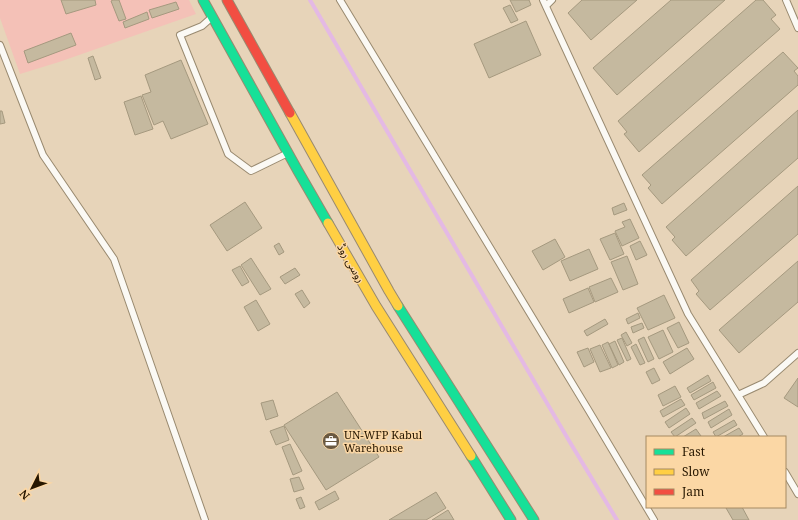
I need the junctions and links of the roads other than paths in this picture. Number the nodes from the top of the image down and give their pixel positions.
1 (203, 0) edge
2 (227, 0) edge
3 (340, 0) edge
4 (543, 0) edge
5 (552, 0) edge
6 (786, 0) edge
7 (546, 6) junction
8 (213, 17) junction
9 (798, 28) edge
10 (0, 45) edge
11 (297, 149) junction
12 (798, 353) edge
13 (738, 395) junction
14 (763, 436) edge
15 (786, 474) edge
16 (798, 494) edge
17 (646, 507) edge
18 (647, 508) edge
19 (205, 520) edge
20 (511, 520) edge
21 (534, 520) edge
22 (654, 520) edge

1 - 8 main road, روسی روڈ
2 - 11 main road, روسی روڈ
3 - 17 lane
4 - 7 lane
5 - 7 lane
6 - 9 lane
7 - 13 lane
8 - 11 main road, روسی روڈ
8 - 11 lane
10 - 19 lane
11 - 20 main road, روسی روڈ
11 - 21 main road, روسی روڈ
12 - 13 lane
13 - 14 lane
15 - 16 lane
18 - 22 lane

